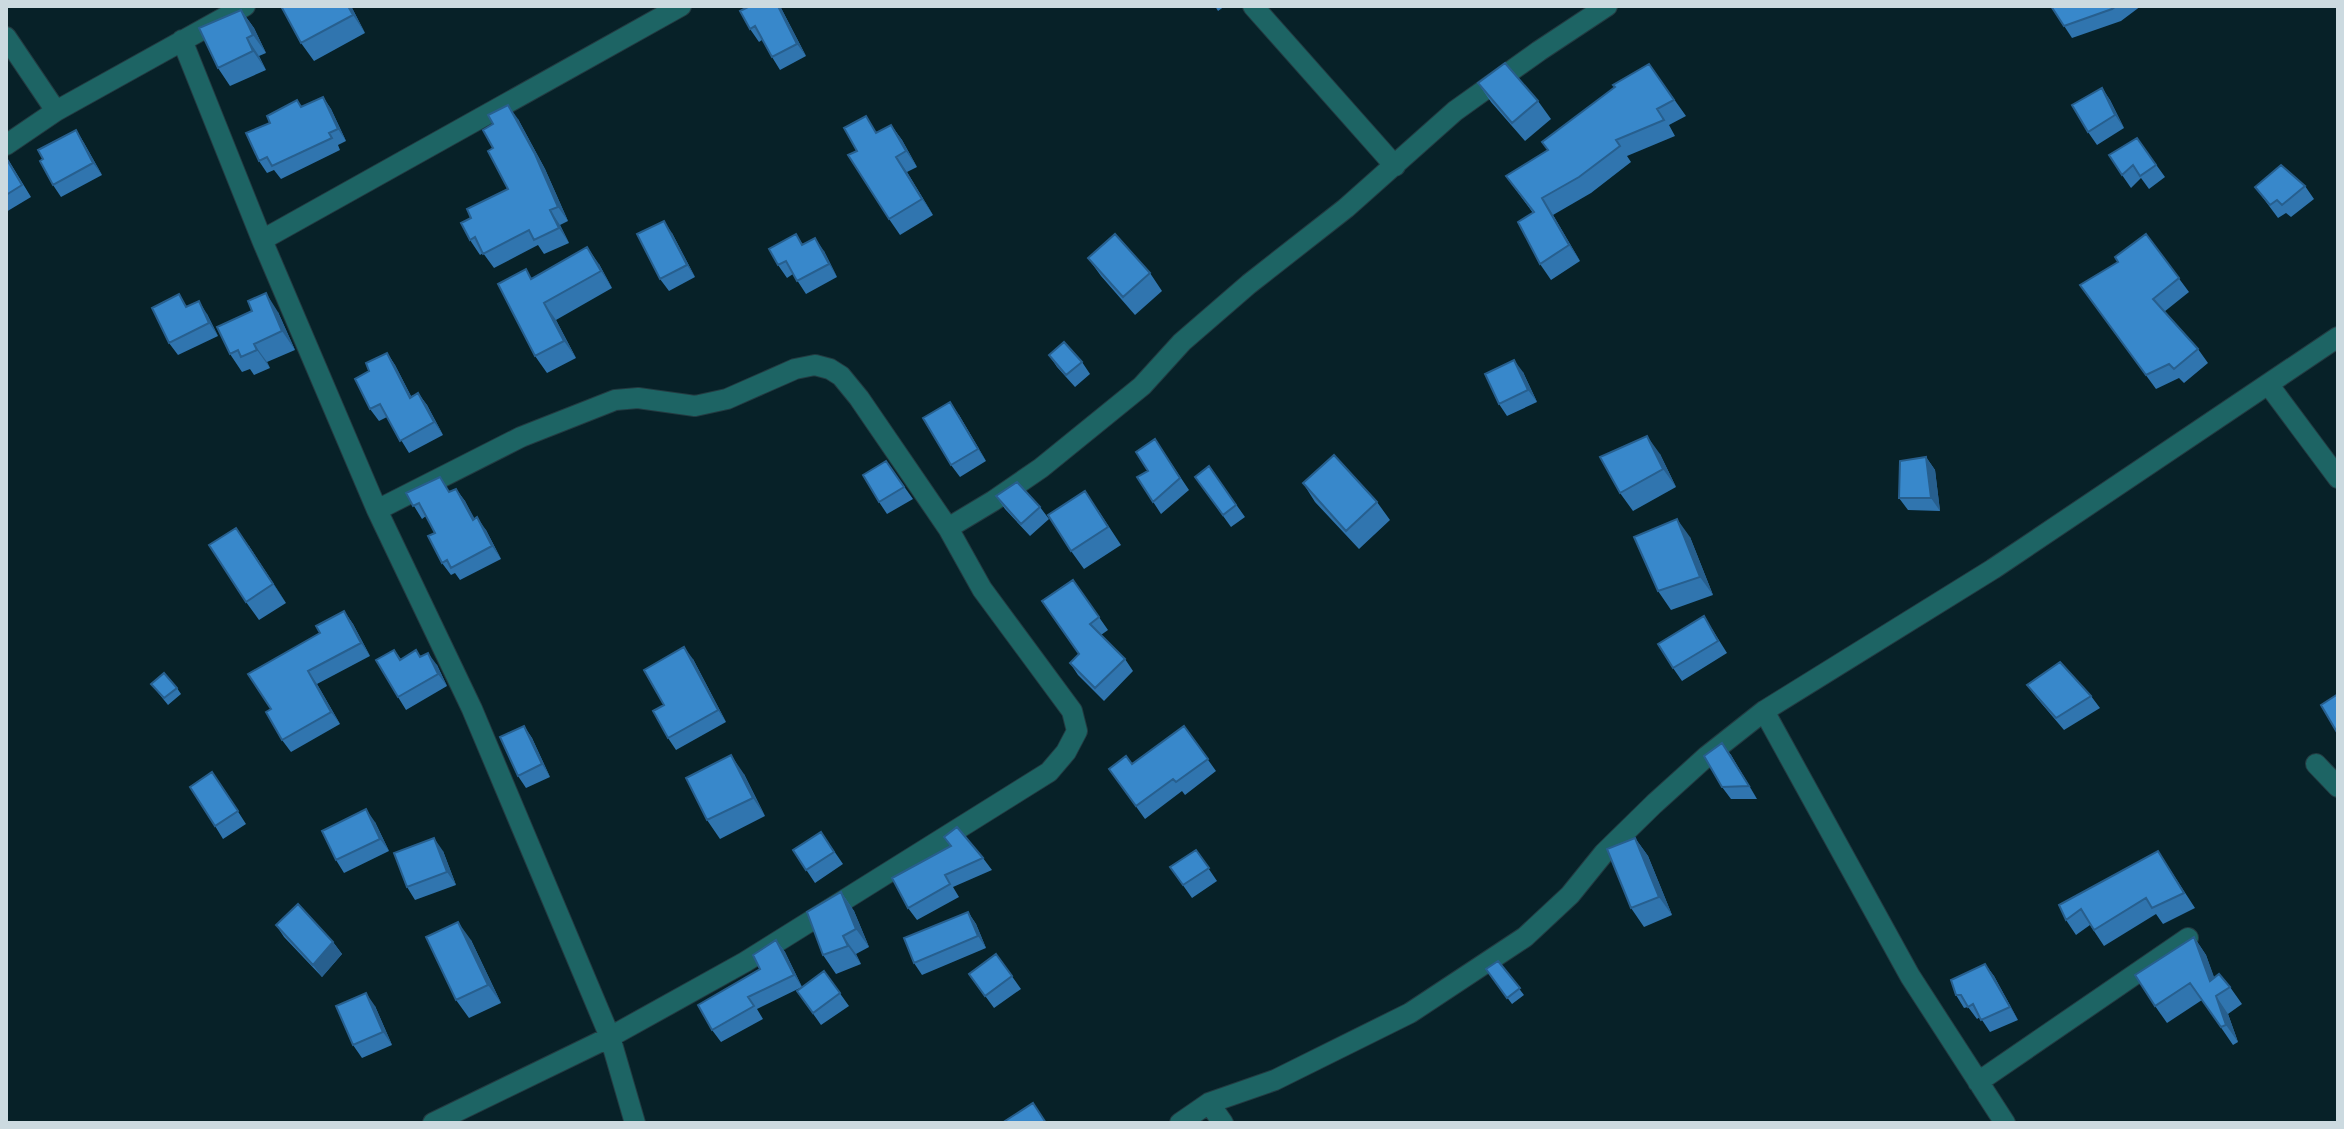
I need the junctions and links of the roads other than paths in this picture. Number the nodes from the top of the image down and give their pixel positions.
1 (245, 6) edge
2 (681, 6) edge
3 (1253, 6) edge
4 (1607, 6) edge
5 (6, 37) edge
6 (182, 40) junction
7 (56, 111) junction
8 (6, 145) edge
9 (1395, 166) junction
10 (262, 240) junction
11 (2338, 337) edge
12 (2268, 384) junction
13 (2338, 478) edge
14 (377, 510) junction
15 (948, 528) junction
16 (1764, 711) junction
17 (2316, 764) dead end
18 (2338, 787) edge
19 (2188, 938) edge
20 (610, 1037) junction
21 (1978, 1082) junction
22 (1209, 1103) junction
23 (433, 1123) edge
24 (635, 1123) edge
25 (1180, 1123) edge
26 (1223, 1123) edge
27 (2005, 1123) edge

1 - 6 street
2 - 10 street
3 - 9 street
4 - 9 street
5 - 7 street
6 - 7 street
6 - 10 street
7 - 8 street
9 - 15 street
10 - 14 street
11 - 12 street
12 - 13 street
12 - 16 street
14 - 15 street
14 - 20 street
15 - 20 street
16 - 21 street
16 - 22 street
17 - 18 street
19 - 21 street
20 - 23 street
20 - 24 street
21 - 27 street
22 - 25 street
22 - 26 street

